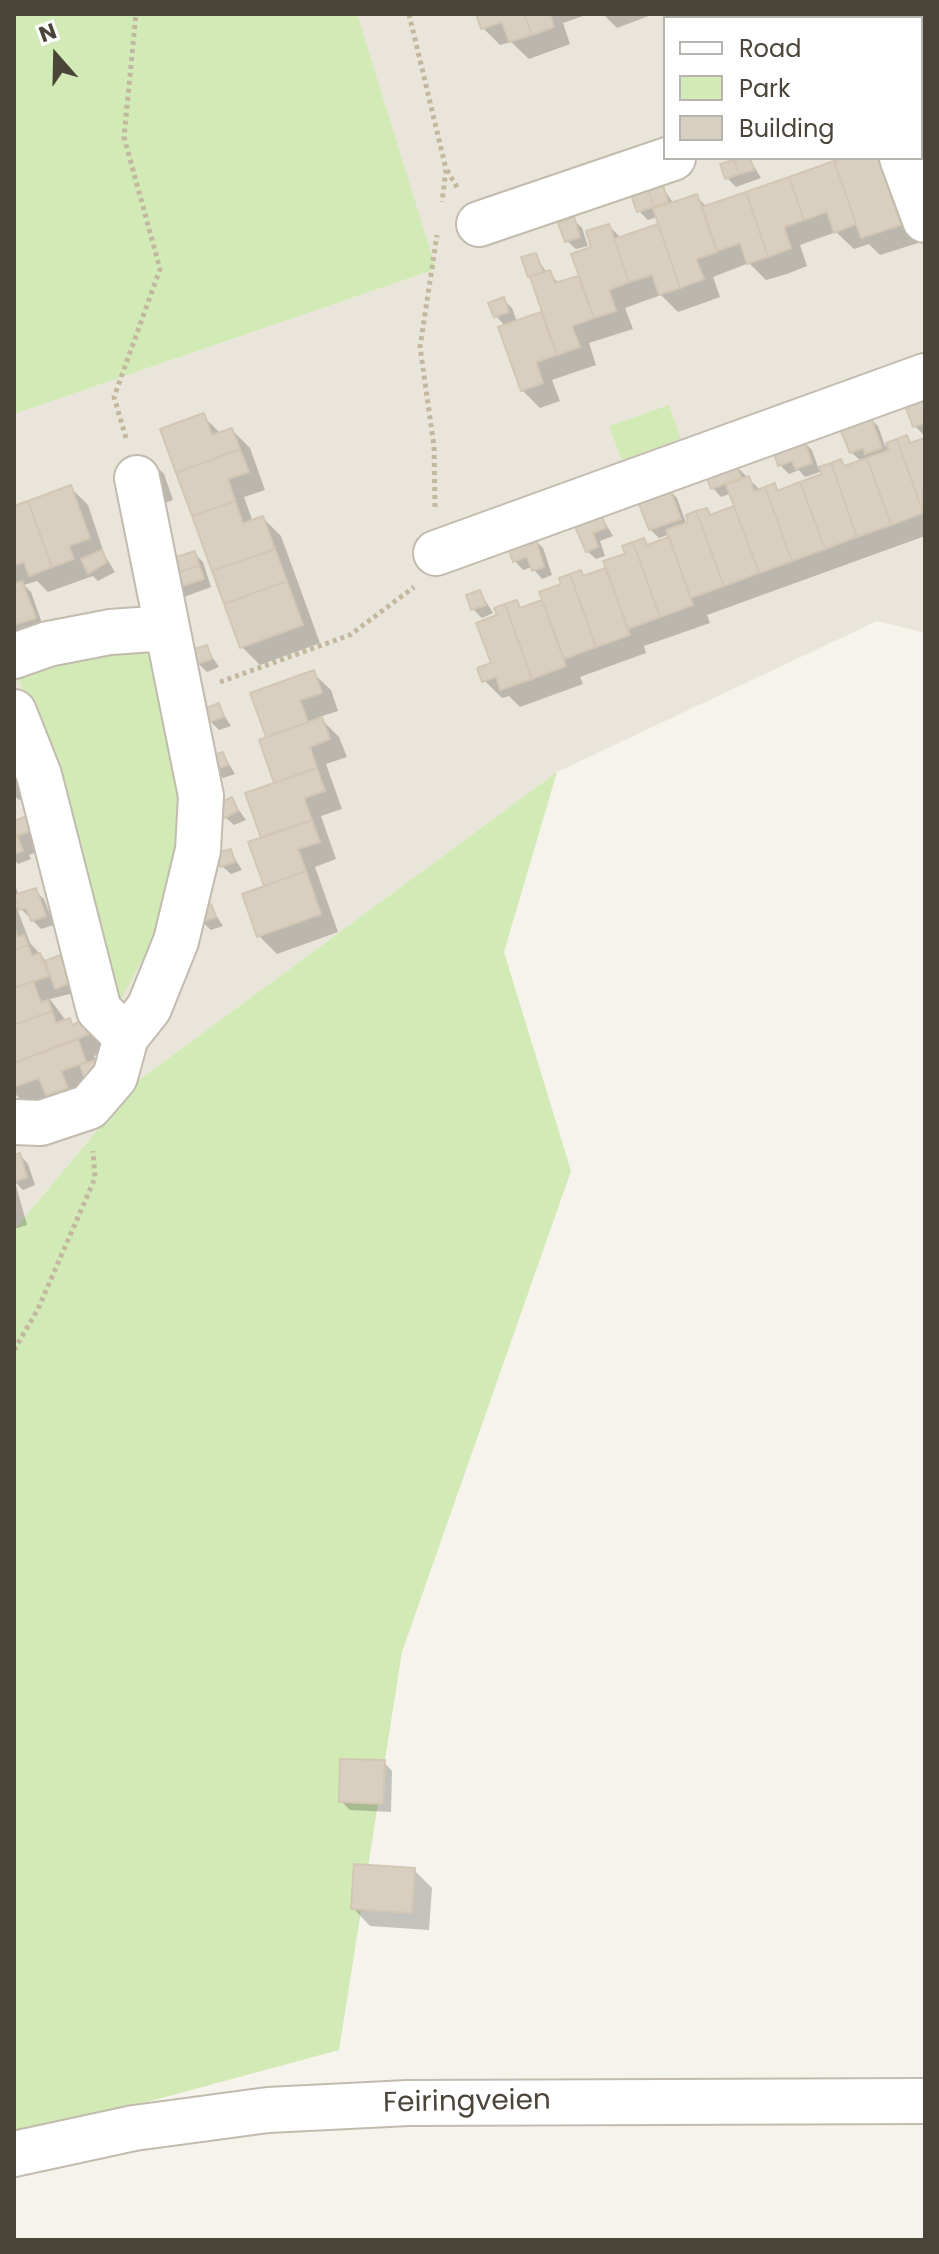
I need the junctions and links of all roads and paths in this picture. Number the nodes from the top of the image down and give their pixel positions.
1 (136, 14) edge
2 (409, 14) edge
3 (666, 160) edge
4 (903, 160) edge
5 (925, 220) edge
6 (452, 222) junction
7 (925, 376) edge
8 (137, 478) joint
9 (436, 553) junction
10 (167, 628) junction
11 (14, 656) edge
12 (181, 696) junction
13 (14, 712) edge
14 (126, 1037) junction
15 (89, 1107) junction
16 (14, 1122) edge
17 (14, 1350) edge
18 (925, 2101) edge
19 (14, 2154) edge

1 - 8 path
2 - 6 path
3 - 6 street
4 - 5 street
6 - 9 path
7 - 9 street
8 - 10 street
9 - 12 path
10 - 11 street
10 - 12 street
12 - 14 street
13 - 14 street
14 - 15 street
15 - 16 street
15 - 17 path
18 - 19 street, Feiringveien

